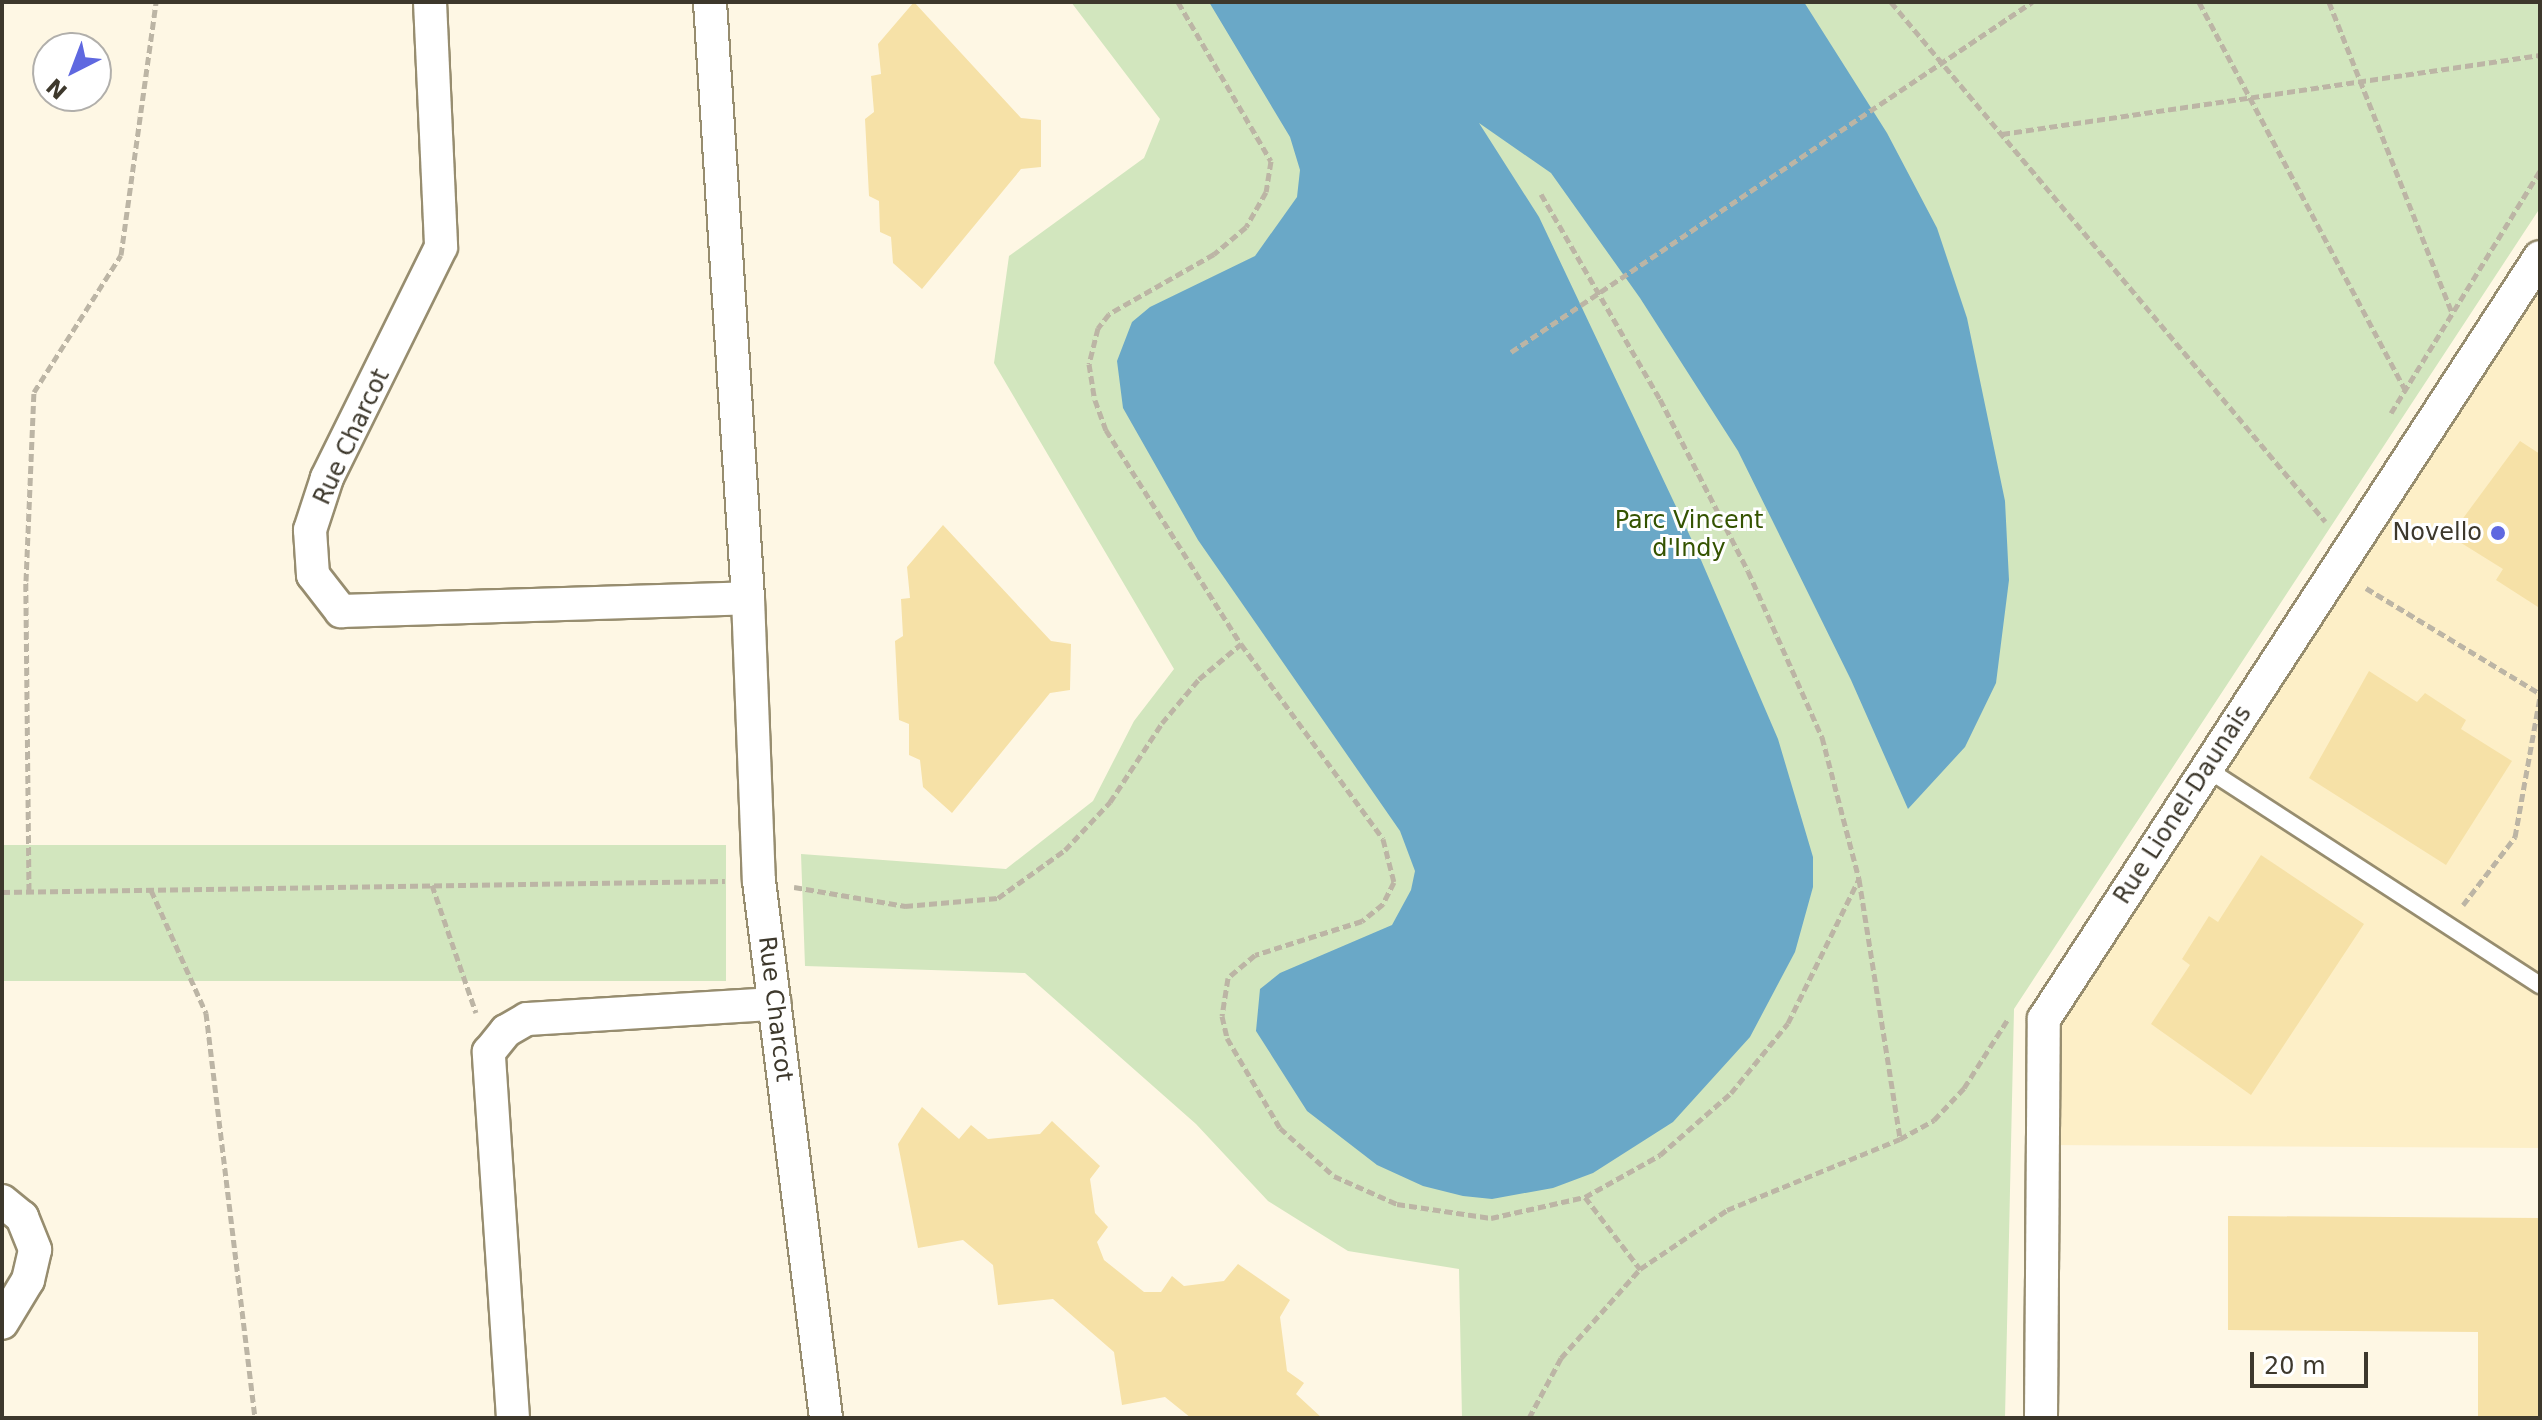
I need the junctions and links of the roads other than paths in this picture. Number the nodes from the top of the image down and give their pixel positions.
1 (430, 2) edge
2 (710, 2) edge
3 (2540, 257) edge
4 (748, 598) junction
5 (2207, 769) junction
6 (2540, 985) edge
7 (775, 1004) junction
8 (2, 1201) edge
9 (2, 1323) edge
10 (513, 1418) edge
11 (826, 1418) edge
12 (2041, 1418) edge

1 - 4 street, Rue Charcot
2 - 4 street, Rue Charcot
3 - 5 street, Rue Lionel-Daunais
4 - 7 street, Rue Charcot
5 - 6 lane
5 - 12 street, Rue Lionel-Daunais
7 - 10 street
7 - 11 street, Rue Charcot
8 - 9 street

